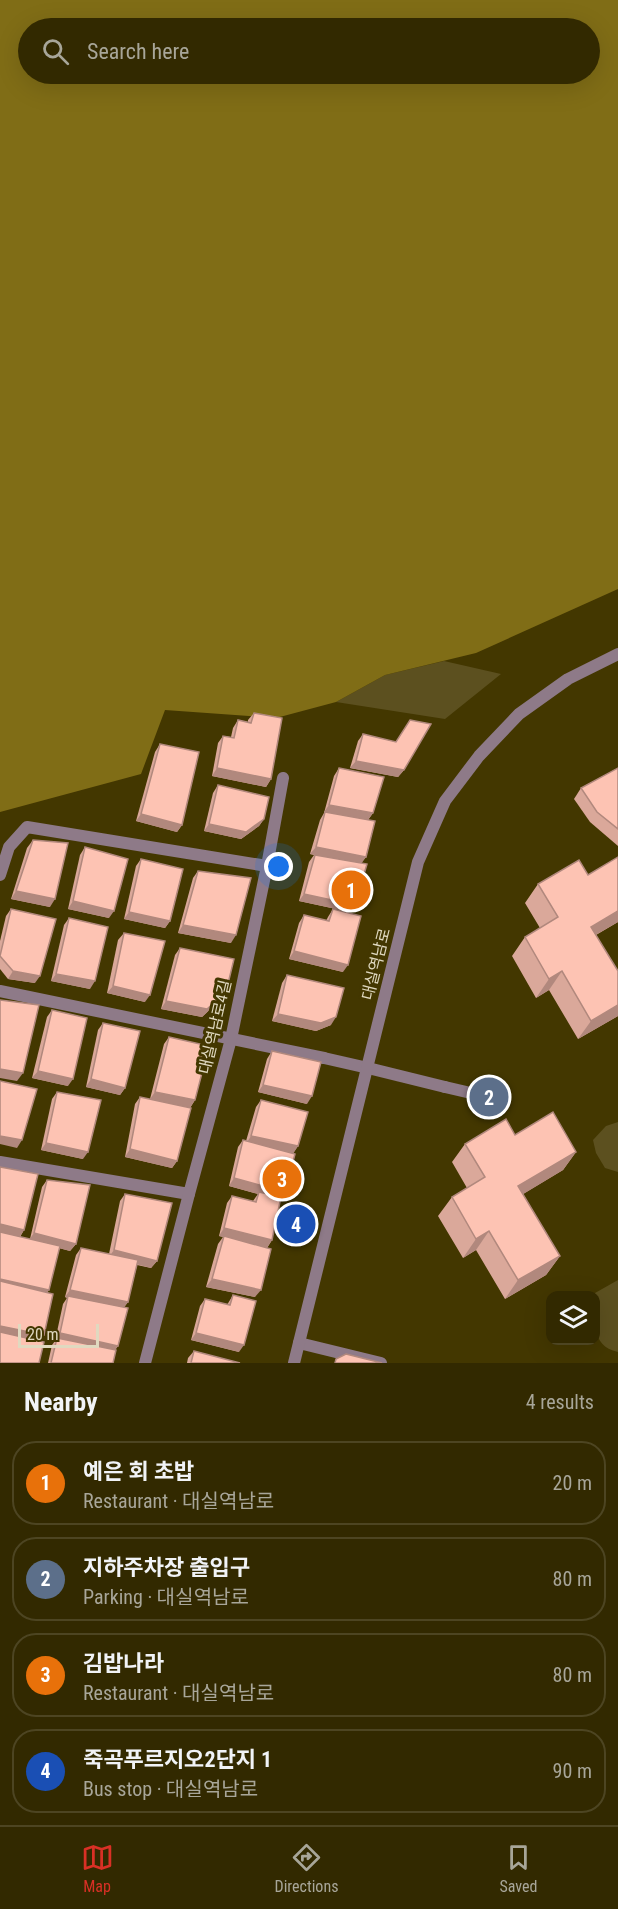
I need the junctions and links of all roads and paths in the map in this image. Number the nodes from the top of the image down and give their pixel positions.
1 (618, 654) edge
2 (283, 778) dead end
3 (267, 866) junction
4 (0, 875) edge
5 (0, 991) edge
6 (231, 1038) junction
7 (368, 1068) junction
8 (488, 1097) dead end
9 (0, 1162) edge
10 (189, 1194) junction
11 (299, 1343) junction
12 (146, 1363) edge
13 (294, 1363) edge
14 (381, 1363) edge

1 - 7 street, 대실역남로
2 - 3 street, 대실역남로4길
3 - 4 street
3 - 6 street, 대실역남로4길
5 - 6 street
6 - 7 street
6 - 10 street, 대실역남로4길
7 - 8 street
7 - 11 street, 대실역남로
9 - 10 street
10 - 12 street, 대실역남로4길
11 - 13 street, 대실역남로
11 - 14 street

